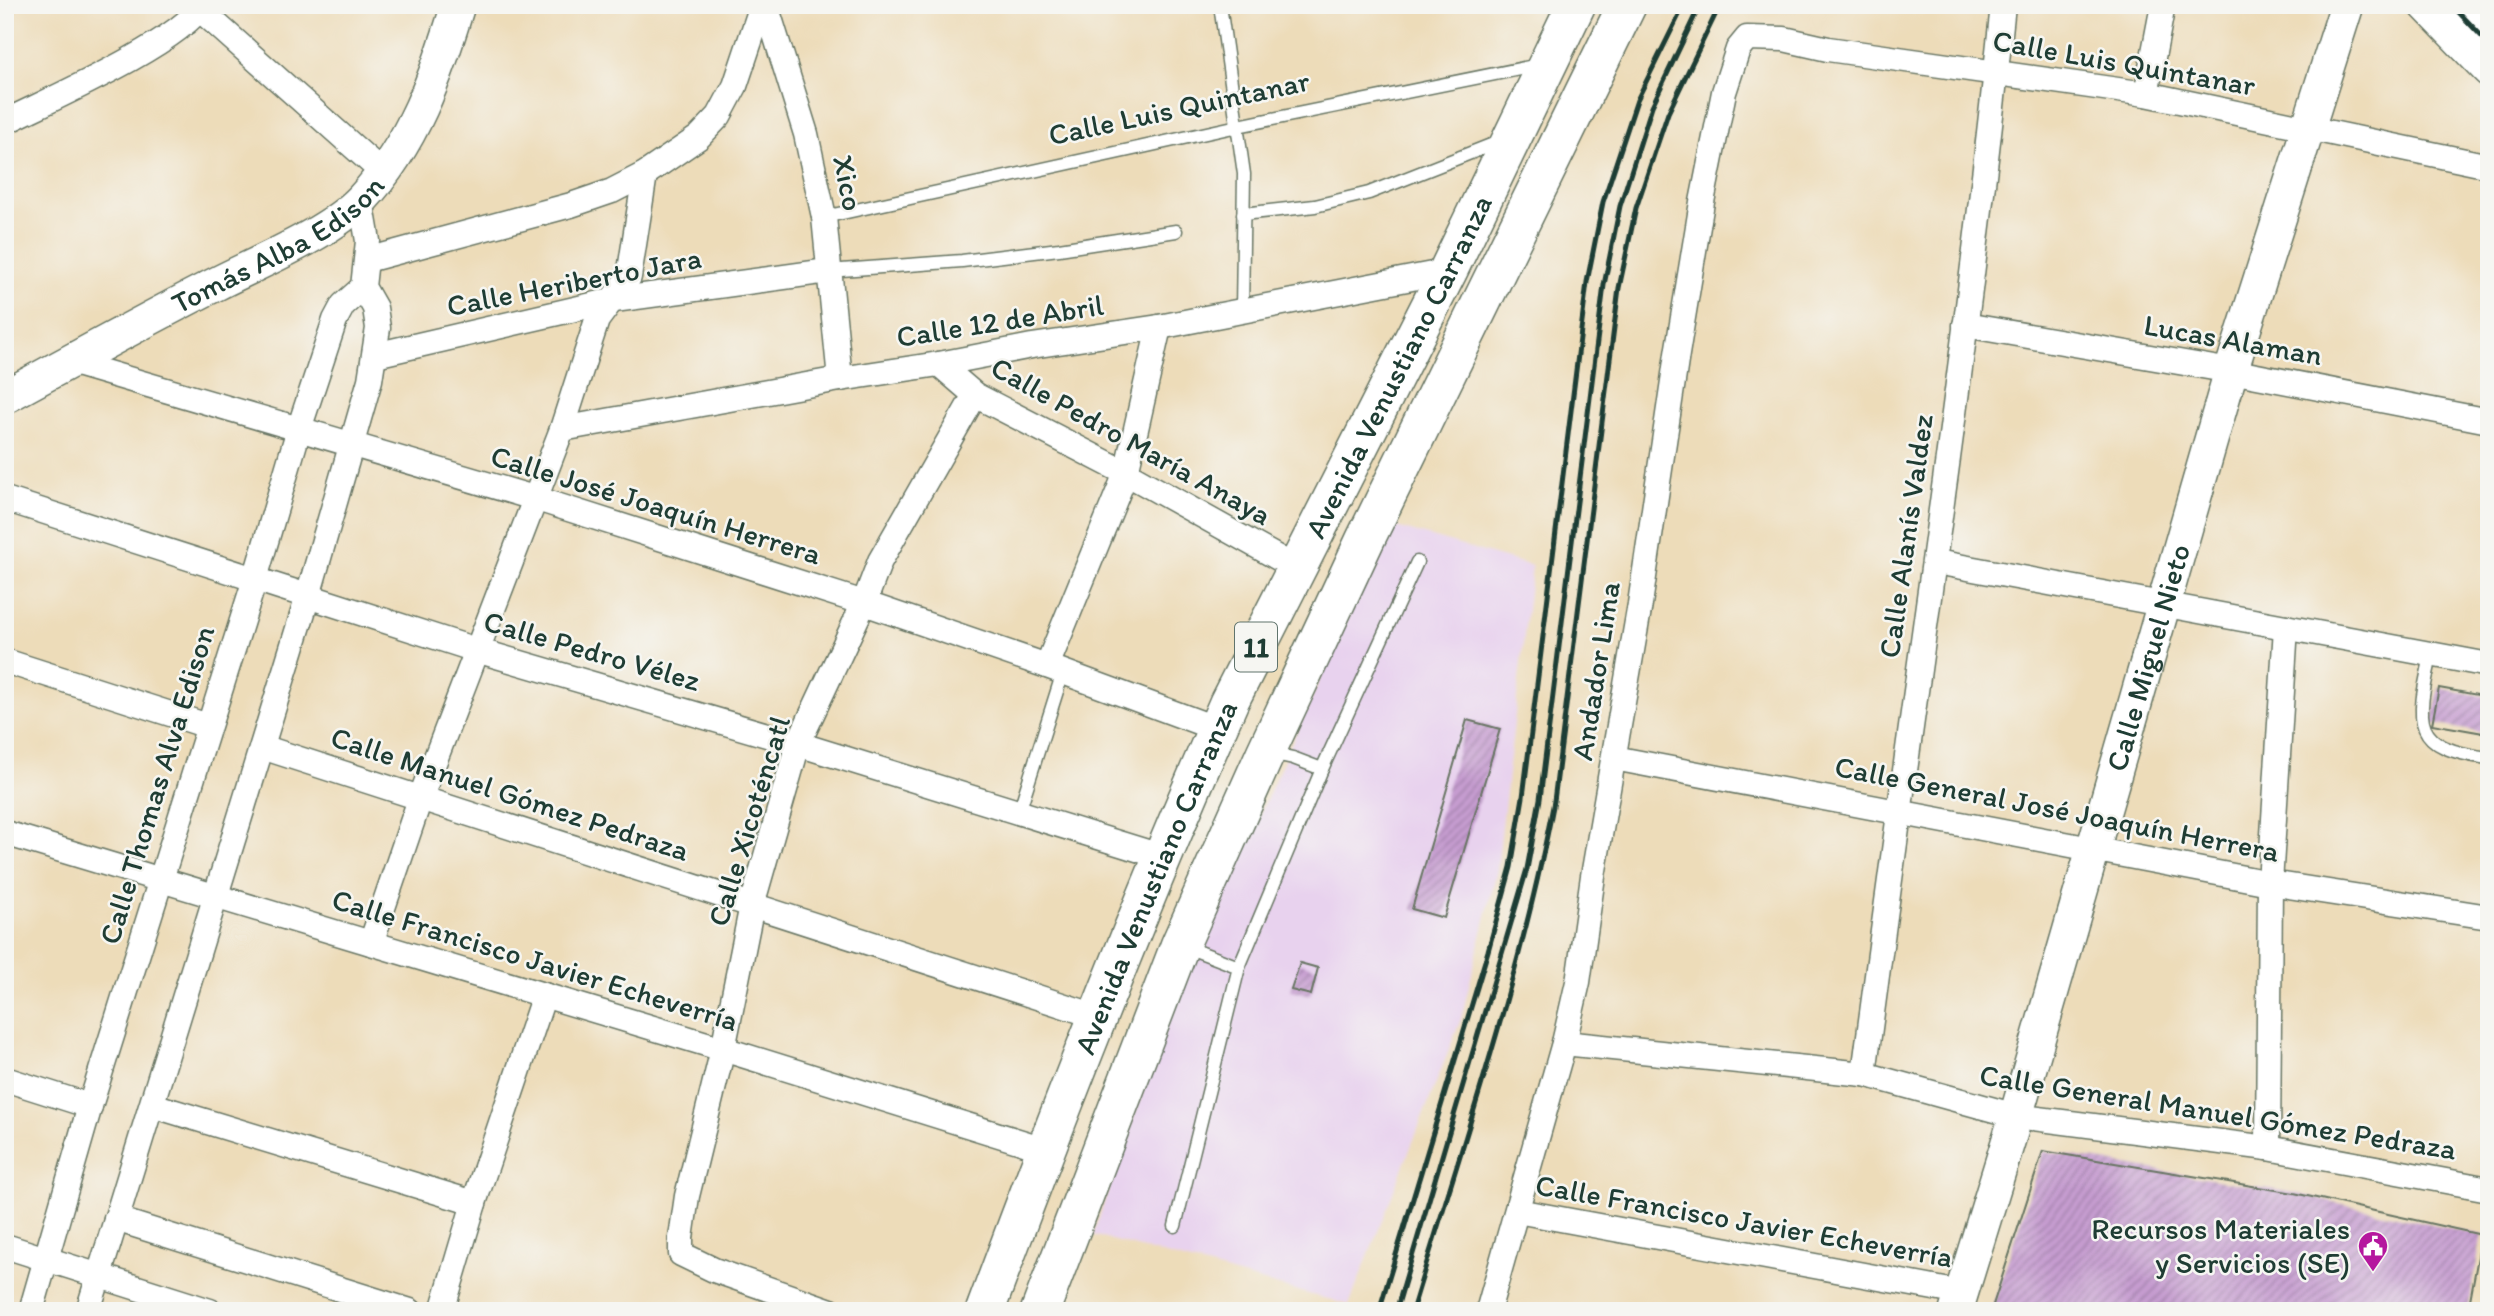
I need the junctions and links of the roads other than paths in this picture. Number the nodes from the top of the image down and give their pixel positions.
1 (458, 5) edge
2 (764, 5) edge
3 (1220, 5) edge
4 (1576, 5) edge
5 (1627, 5) edge
6 (2003, 5) edge
7 (2163, 5) edge
8 (2347, 5) edge
9 (2426, 5) edge
10 (2475, 5) edge
11 (199, 7) edge
12 (2489, 20) edge
13 (1747, 38) joint
14 (1547, 63) junction
15 (2489, 70) edge
16 (1996, 72) junction
17 (2146, 94) junction
18 (5, 122) edge
19 (1238, 126) junction
20 (2307, 128) junction
21 (1510, 137) junction
22 (2489, 166) edge
23 (383, 173) junction
24 (645, 174) junction
25 (361, 200) junction
26 (1244, 214) junction
27 (824, 217) junction
28 (1176, 231) dead end
29 (367, 260) junction
30 (828, 271) junction
31 (1448, 271) junction
32 (363, 288) junction
33 (614, 300) junction
34 (1242, 310) junction
35 (1965, 325) junction
36 (1159, 327) junction
37 (375, 355) junction
38 (70, 362) junction
39 (939, 364) junction
40 (2231, 371) junction
41 (840, 379) junction
42 (975, 395) junction
43 (5, 397) edge
44 (2489, 421) edge
45 (299, 429) junction
46 (562, 429) junction
47 (352, 446) junction
48 (1126, 473) junction
49 (534, 498) junction
50 (5, 499) edge
51 (1418, 562) dead end
52 (1936, 562) junction
53 (1296, 568) junction
54 (255, 579) junction
55 (308, 596) junction
56 (863, 603) junction
57 (2164, 603) junction
58 (2287, 627) junction
59 (476, 650) junction
60 (2431, 656) junction
61 (5, 662) edge
62 (2489, 665) edge
63 (1055, 669) junction
64 (208, 726) junction
65 (1217, 729) junction
66 (799, 744) junction
67 (262, 747) junction
68 (1266, 752) junction
69 (1614, 758) junction
70 (2489, 758) edge
71 (1322, 769) junction
72 (420, 799) junction
73 (1898, 811) junction
74 (1018, 812) junction
75 (5, 833) edge
76 (2094, 848) junction
77 (1163, 857) junction
78 (160, 879) junction
79 (2270, 883) junction
80 (216, 898) junction
81 (752, 905) junction
82 (2489, 917) edge
83 (371, 943) junction
84 (1180, 944) junction
85 (1239, 967) junction
86 (544, 995) junction
87 (1099, 1017) junction
88 (1564, 1043) junction
89 (723, 1049) junction
90 (1864, 1074) junction
91 (5, 1079) edge
92 (152, 1105) junction
93 (90, 1106) junction
94 (2016, 1116) junction
95 (2268, 1148) junction
96 (1047, 1150) junction
97 (2489, 1189) edge
98 (474, 1203) junction
99 (1517, 1211) junction
100 (116, 1219) junction
101 (1175, 1226) dead end
102 (5, 1246) edge
103 (48, 1259) junction
104 (100, 1275) junction
105 (2489, 1298) edge
106 (995, 1300) edge
107 (1958, 1302) edge
108 (31, 1311) edge
109 (88, 1311) edge
110 (210, 1311) edge
111 (410, 1311) edge
112 (442, 1311) edge
113 (831, 1311) edge
114 (1040, 1311) edge
115 (1488, 1311) edge
116 (2486, 1311) edge

1 - 23 street, Tomás Alba Edison
2 - 24 street
2 - 27 street, Xico
3 - 19 lane
4 - 14 main road, Avenida Venustiano Carranza / 11
5 - 68 main road, Avenida Venustiano Carranza / 11
6 - 16 street, Calle Alanís Valdez
7 - 17 street
8 - 20 street, Calle Miguel Nieto
9 - 15 street
10 - 12 street
11 - 18 street
11 - 23 street
13 - 16 street, Calle Luis Quintanar
13 - 69 street, Andador Lima
14 - 19 lane, Calle Luis Quintanar
14 - 21 main road, Avenida Venustiano Carranza / 11
16 - 17 street, Calle Luis Quintanar
16 - 35 street, Calle Alanís Valdez
17 - 20 street, Calle Luis Quintanar
19 - 26 lane
19 - 27 lane, Calle Luis Quintanar
20 - 22 street, Calle Luis Quintanar
20 - 40 street, Calle Miguel Nieto
21 - 26 lane
21 - 31 main road, Avenida Venustiano Carranza / 11
23 - 25 street, Tomás Alba Edison
24 - 29 street
24 - 33 street
25 - 29 street
25 - 38 street, Tomás Alba Edison
26 - 34 lane
27 - 30 street, Xico
28 - 30 lane
29 - 32 street
30 - 33 street, Calle Heriberto Jara
30 - 41 street, Xico
31 - 34 street, Calle 12 de Abril
31 - 53 main road, Avenida Venustiano Carranza / 11
32 - 37 street
32 - 45 street, Calle Thomas Alva Edison
33 - 37 street, Calle Heriberto Jara
33 - 46 street
34 - 36 street, Calle 12 de Abril
35 - 40 street, Lucas Alaman
35 - 52 street, Calle Alanís Valdez
36 - 39 street, Calle 12 de Abril
36 - 48 street
37 - 47 street
38 - 43 street, Tomás Alba Edison
38 - 45 street, Calle José Joaquín Herrera
39 - 41 street, Calle 12 de Abril
39 - 42 street, Calle Pedro María Anaya
40 - 44 street, Lucas Alaman
40 - 57 street, Calle Miguel Nieto
41 - 46 street, Calle 12 de Abril
42 - 48 street, Calle Pedro María Anaya
42 - 56 street, Calle Xicoténcatl
45 - 47 street, Calle José Joaquín Herrera
45 - 54 street, Calle Thomas Alva Edison
46 - 49 street
47 - 49 street, Calle José Joaquín Herrera
47 - 55 street
48 - 53 street, Calle Pedro María Anaya
48 - 63 street
49 - 56 street, Calle José Joaquín Herrera
49 - 59 street
50 - 54 street, Calle Pedro Vélez
51 - 71 lane
52 - 57 street
52 - 73 street, Calle Alanís Valdez
53 - 65 main road, Avenida Venustiano Carranza / 11
54 - 55 street, Calle Pedro Vélez
54 - 64 street, Calle Thomas Alva Edison
55 - 59 street, Calle Pedro Vélez
55 - 67 street
56 - 63 street, Calle José Joaquín Herrera
56 - 66 street, Calle Xicoténcatl
57 - 58 street
57 - 76 street, Calle Miguel Nieto
58 - 60 street
58 - 79 street
59 - 66 street, Calle Pedro Vélez
59 - 72 street
60 - 62 street
60 - 70 lane
61 - 64 street
63 - 65 street, Calle José Joaquín Herrera
63 - 74 lane
64 - 78 street, Calle Thomas Alva Edison
65 - 77 main road, Avenida Venustiano Carranza / 11
66 - 74 street, Calle Pedro Vélez
66 - 81 street, Calle Xicoténcatl
67 - 72 street, Calle Manuel Gómez Pedraza
67 - 80 street
68 - 71 lane
68 - 84 main road, Avenida Venustiano Carranza / 11
69 - 73 street, Calle General José Joaquín Herrera
69 - 88 street, Andador Lima
71 - 85 lane
72 - 81 street, Calle Manuel Gómez Pedraza
72 - 83 street
73 - 76 street, Calle General José Joaquín Herrera
73 - 90 street, Calle Alanís Valdez
74 - 77 street, Calle Pedro Vélez
75 - 78 street, Calle Francisco Javier Echeverría
76 - 79 street, Calle General José Joaquín Herrera
76 - 94 street, Calle Miguel Nieto
77 - 87 main road, Avenida Venustiano Carranza / 11
78 - 80 street, Calle Francisco Javier Echeverría
78 - 93 street, Calle Thomas Alva Edison
79 - 82 street, Calle General José Joaquín Herrera
79 - 95 street
80 - 83 street, Calle Francisco Javier Echeverría
80 - 92 street
81 - 87 street, Calle Manuel Gómez Pedraza
81 - 89 street, Calle Xicoténcatl
83 - 86 street, Calle Francisco Javier Echeverría
84 - 85 lane
84 - 114 main road, Avenida Venustiano Carranza / 11
85 - 101 lane
86 - 89 street, Calle Francisco Javier Echeverría
86 - 98 street
87 - 96 main road, Avenida Venustiano Carranza / 11
88 - 90 street, Calle General Manuel Gómez Pedraza
88 - 99 street, Andador Lima
89 - 96 street, Calle Francisco Javier Echeverría
89 - 113 street, Calle Xicoténcatl
90 - 94 street, Calle General Manuel Gómez Pedraza
91 - 93 street
92 - 98 street
92 - 100 street
93 - 103 street, Calle Thomas Alva Edison
94 - 95 street, Calle General Manuel Gómez Pedraza
94 - 107 street, Calle Miguel Nieto
95 - 97 street, Calle General Manuel Gómez Pedraza
96 - 106 main road, Avenida Venustiano Carranza / 11
98 - 112 street
99 - 107 street, Calle Francisco Javier Echeverría
99 - 115 street, Andador Lima
100 - 104 street
100 - 111 street
102 - 103 street
103 - 104 street
103 - 108 street, Calle Thomas Alva Edison
104 - 109 street
104 - 110 street
105 - 116 lane

